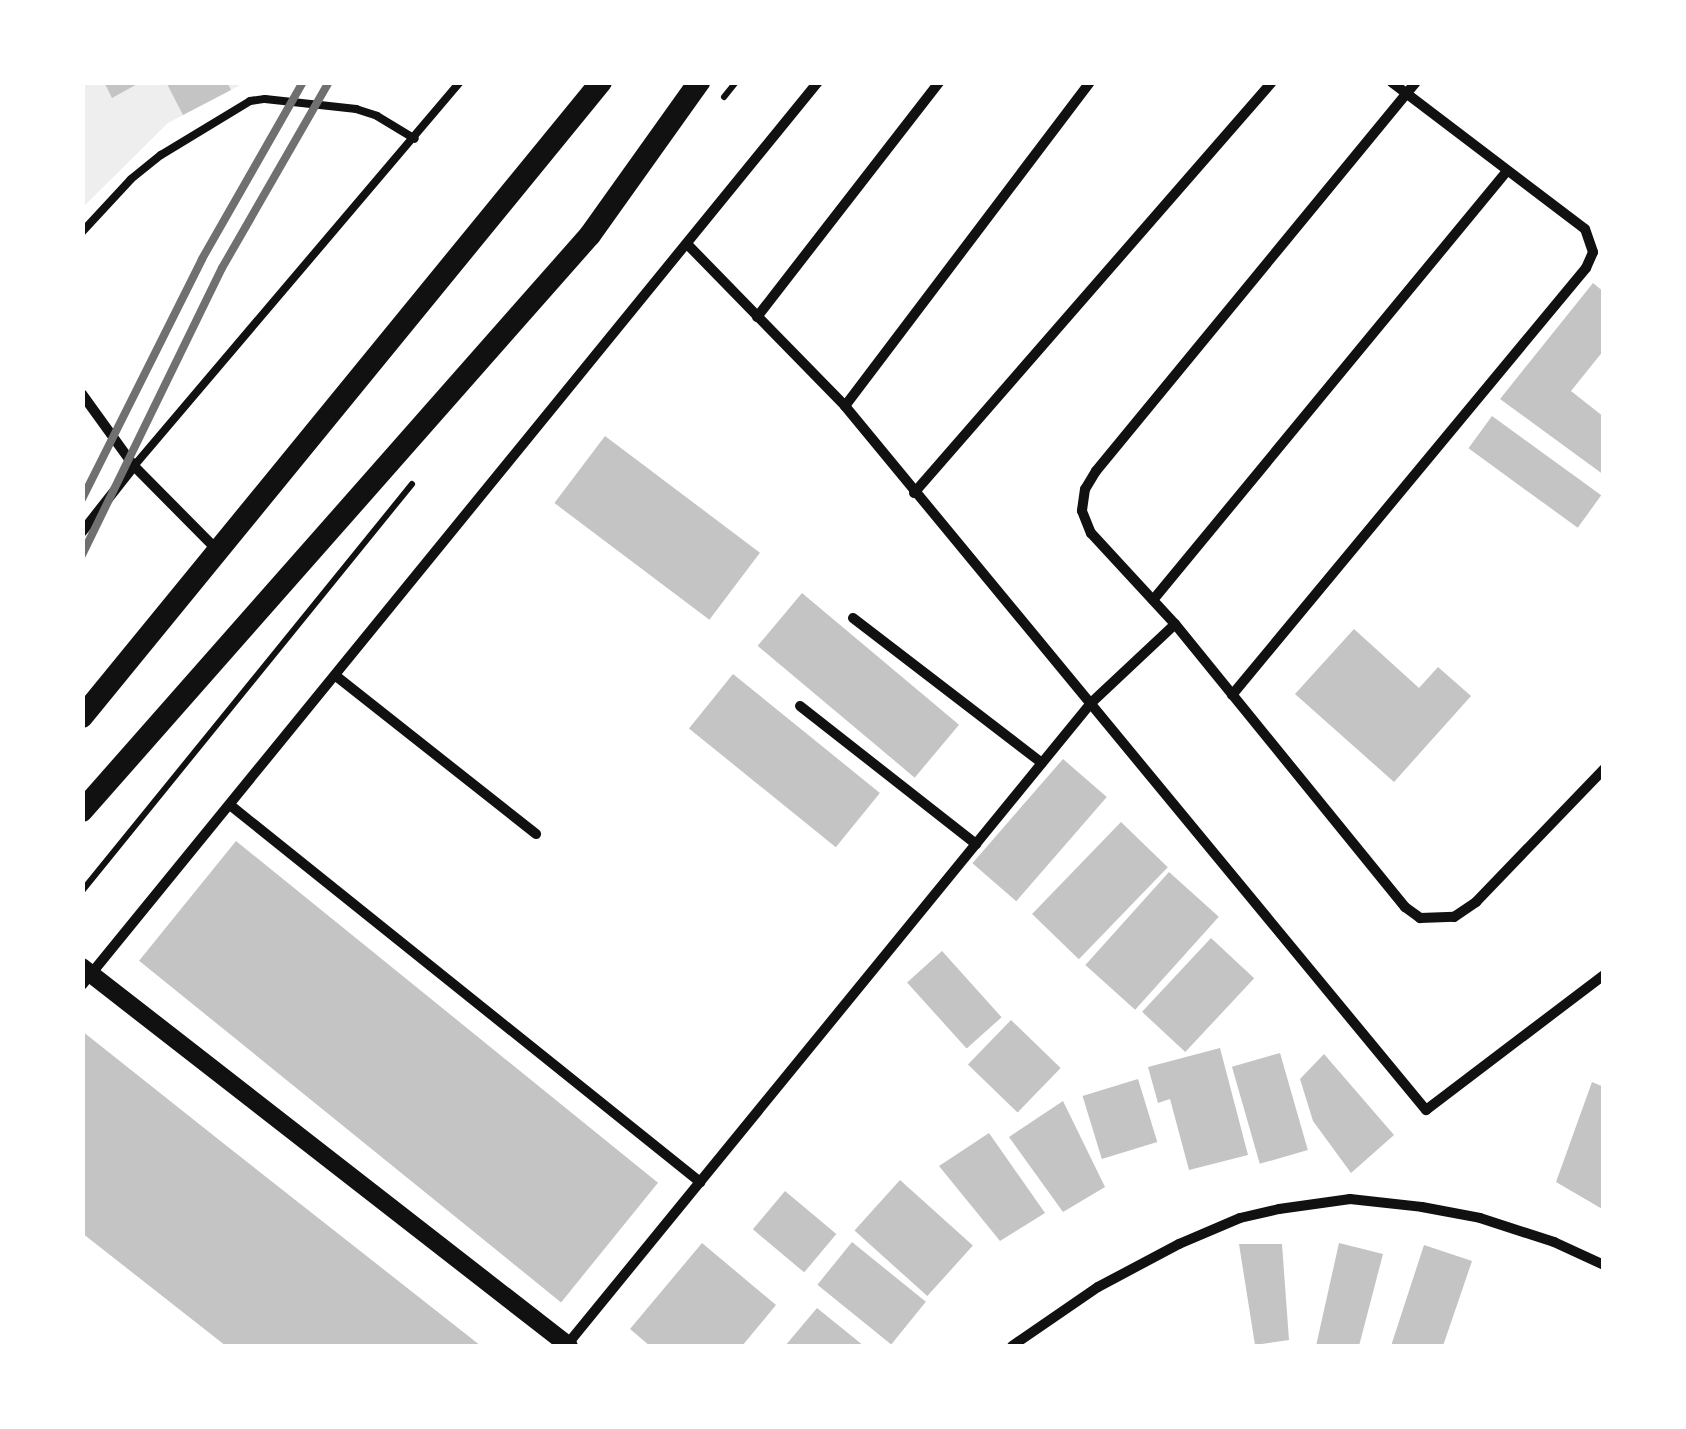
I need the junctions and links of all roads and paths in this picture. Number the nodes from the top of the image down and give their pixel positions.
1 (460, 82) edge
2 (601, 82) edge
3 (699, 82) edge
4 (818, 82) edge
5 (939, 82) edge
6 (1090, 82) edge
7 (1272, 82) edge
8 (1390, 82) edge
9 (1416, 82) edge
10 (1406, 95) junction
11 (415, 139) junction
12 (1507, 171) junction
13 (82, 232) edge
14 (689, 246) junction
15 (757, 317) junction
16 (82, 394) edge
17 (845, 406) junction
18 (134, 466) junction
19 (914, 493) junction
20 (82, 532) edge
21 (220, 554) junction
22 (1153, 600) junction
23 (853, 618) dead end
24 (1175, 624) junction
25 (336, 676) junction
26 (1232, 694) junction
27 (1091, 704) junction
28 (800, 706) dead end
29 (82, 718) edge
30 (1042, 763) junction
31 (1604, 769) edge
32 (230, 805) junction
33 (82, 811) edge
34 (536, 834) dead end
35 (976, 844) junction
36 (85, 975) edge
37 (1604, 975) edge
38 (700, 1182) junction
39 (1604, 1265) edge
40 (567, 1346) edge
41 (1012, 1346) edge

1 - 11 lane
2 - 21 main road
3 - 33 main road
4 - 14 street
5 - 15 street
6 - 17 street
7 - 19 street
8 - 10 street
9 - 10 street
10 - 12 street
10 - 22 street
11 - 13 lane
11 - 18 lane
12 - 22 street
12 - 26 street
14 - 15 street
14 - 25 street
15 - 17 street
16 - 18 street
17 - 19 street
18 - 20 street
18 - 21 street
19 - 27 street
21 - 29 main road
22 - 24 street
23 - 30 street
24 - 26 street
24 - 27 street
25 - 32 street
25 - 34 street
26 - 31 street
27 - 30 street
27 - 37 street
28 - 35 street
30 - 35 street
32 - 36 street
32 - 38 street
35 - 38 street
36 - 40 street
38 - 40 street
39 - 41 street

